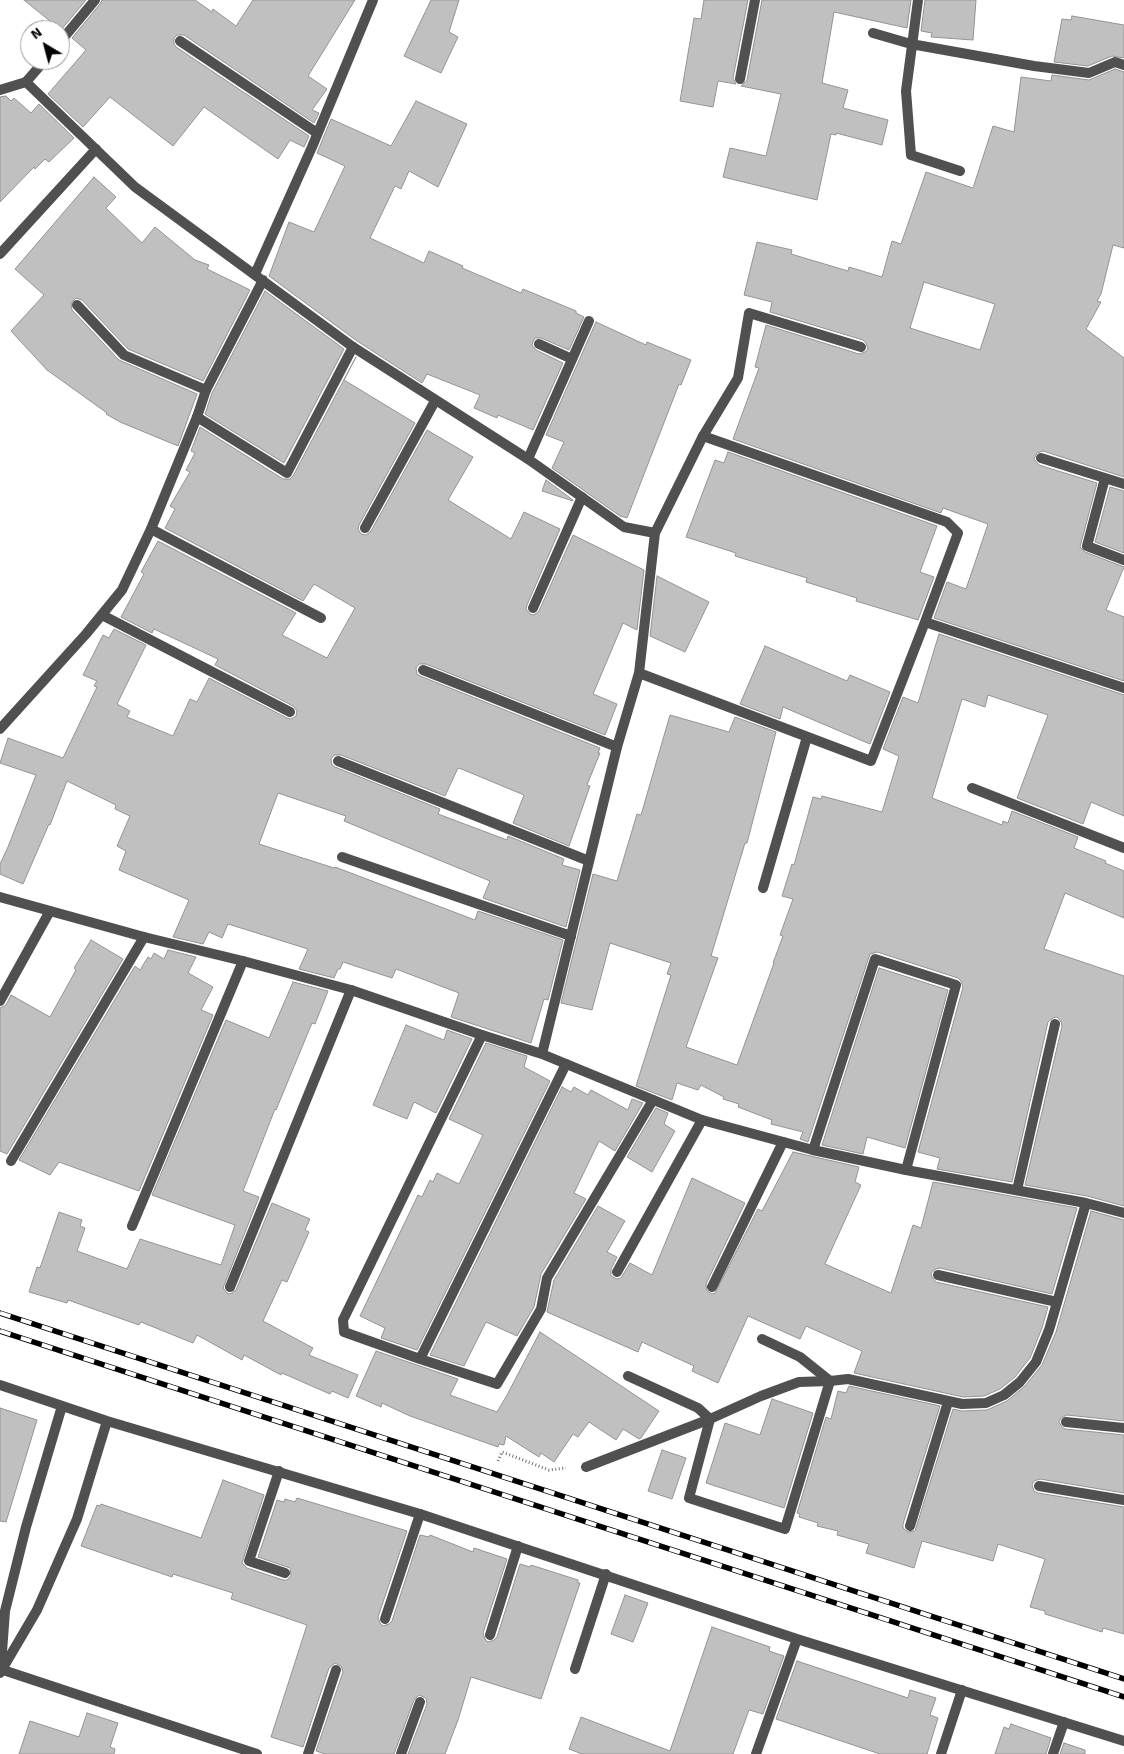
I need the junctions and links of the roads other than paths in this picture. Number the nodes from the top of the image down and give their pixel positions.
1 (95, 0) edge
2 (372, 0) edge
3 (755, 0) edge
4 (918, 0) edge
5 (70, 30) edge
6 (873, 33) dead end
7 (180, 40) dead end
8 (911, 44) junction
9 (1124, 64) edge
10 (36, 70) edge
11 (740, 80) dead end
12 (26, 82) junction
13 (0, 90) edge
14 (317, 133) junction
15 (96, 149) junction
16 (960, 171) dead end
17 (0, 254) edge
18 (259, 277) junction
19 (78, 305) dead end
20 (589, 321) dead end
21 (539, 344) dead end
22 (353, 347) junction
23 (861, 347) dead end
24 (572, 359) junction
25 (206, 390) junction
26 (435, 401) junction
27 (197, 417) junction
28 (703, 436) junction
29 (1040, 458) dead end
30 (528, 459) junction
31 (1105, 478) junction
32 (1124, 484) edge
33 (582, 497) junction
34 (366, 528) dead end
35 (151, 530) junction
36 (655, 533) junction
37 (1124, 560) edge
38 (533, 608) dead end
39 (102, 615) junction
40 (321, 618) dead end
41 (925, 622) junction
42 (423, 670) dead end
43 (639, 673) junction
44 (1124, 688) edge
45 (290, 712) dead end
46 (0, 729) edge
47 (807, 737) junction
48 (617, 748) junction
49 (338, 761) dead end
50 (972, 788) dead end
51 (1124, 848) edge
52 (342, 857) dead end
53 (589, 861) junction
54 (763, 888) dead end
55 (0, 897) edge
56 (50, 911) junction
57 (571, 936) junction
58 (144, 937) junction
59 (243, 961) junction
60 (351, 990) junction
61 (0, 1001) edge
62 (1055, 1024) dead end
63 (482, 1035) junction
64 (542, 1054) junction
65 (566, 1064) junction
66 (652, 1100) junction
67 (702, 1120) junction
68 (783, 1142) junction
69 (813, 1150) junction
70 (11, 1161) dead end
71 (906, 1170) junction
72 (1017, 1190) junction
73 (1086, 1203) junction
74 (1124, 1213) edge
75 (132, 1226) dead end
76 (617, 1272) dead end
77 (938, 1275) dead end
78 (230, 1287) dead end
79 (712, 1287) dead end
80 (1057, 1302) junction
81 (762, 1339) dead end
82 (420, 1359) junction
83 (628, 1376) dead end
84 (830, 1381) junction
85 (0, 1385) edge
86 (948, 1402) junction
87 (62, 1406) junction
88 (710, 1419) junction
89 (107, 1421) junction
90 (1066, 1422) dead end
91 (1124, 1428) edge
92 (586, 1467) road end
93 (279, 1471) junction
94 (1039, 1486) dead end
95 (1124, 1500) edge
96 (420, 1514) junction
97 (910, 1526) dead end
98 (518, 1546) junction
99 (285, 1572) dead end
100 (606, 1574) junction
101 (385, 1619) dead end
102 (490, 1635) dead end
103 (796, 1638) junction
104 (0, 1670) edge
105 (336, 1670) dead end
106 (575, 1670) dead end
107 (962, 1690) junction
108 (420, 1702) dead end
109 (1064, 1722) junction
110 (1124, 1741) edge
111 (242, 1752) edge
112 (257, 1754) edge
113 (308, 1754) edge
114 (401, 1754) edge
115 (756, 1754) edge
116 (941, 1754) edge
117 (1053, 1754) edge

1 - 5 street
2 - 14 street
3 - 11 street
4 - 8 street
6 - 8 street
7 - 14 street
8 - 9 street
8 - 16 street
10 - 12 street
12 - 13 street
12 - 15 street
14 - 18 street
15 - 17 street
15 - 18 street
18 - 22 street
18 - 25 street
19 - 25 street
20 - 24 street
21 - 24 street
22 - 26 street
22 - 27 street
23 - 28 street
24 - 30 street
25 - 27 street
26 - 30 street
26 - 34 street
27 - 35 street
28 - 36 street
28 - 41 street
29 - 31 street
30 - 33 street
31 - 32 street
31 - 37 street
33 - 36 street
33 - 38 street
35 - 39 street
35 - 40 street
36 - 43 street
39 - 45 street
39 - 46 street
41 - 44 street
41 - 47 street
42 - 48 street
43 - 47 street
43 - 48 street
47 - 54 street
48 - 53 street
49 - 53 street
50 - 51 street
52 - 57 street
53 - 57 street
55 - 56 street
56 - 58 street
56 - 61 street
57 - 64 street
58 - 59 street
58 - 70 street
59 - 60 street
59 - 75 street
60 - 63 street
60 - 78 street
62 - 72 street
63 - 64 street
63 - 82 street
64 - 65 street
65 - 66 street
65 - 82 street
66 - 67 street
66 - 82 street
67 - 68 street
67 - 76 street
68 - 69 street
68 - 79 street
69 - 71 street
69 - 71 street
71 - 72 street
72 - 73 street
73 - 74 street
73 - 80 street
77 - 80 street
80 - 86 street
81 - 84 street
83 - 88 street
84 - 86 street
84 - 88 street
84 - 88 street
85 - 87 street
86 - 97 street
87 - 89 street
87 - 104 street
88 - 92 street
89 - 93 street
89 - 104 street
90 - 91 street
93 - 96 street
93 - 99 street
94 - 95 street
96 - 98 street
96 - 101 street
98 - 100 street
98 - 102 street
100 - 103 street
100 - 106 street
103 - 107 street
103 - 115 street
104 - 111 street
105 - 113 street
107 - 109 street
107 - 116 street
108 - 114 street
109 - 110 street
109 - 117 street
111 - 112 street

